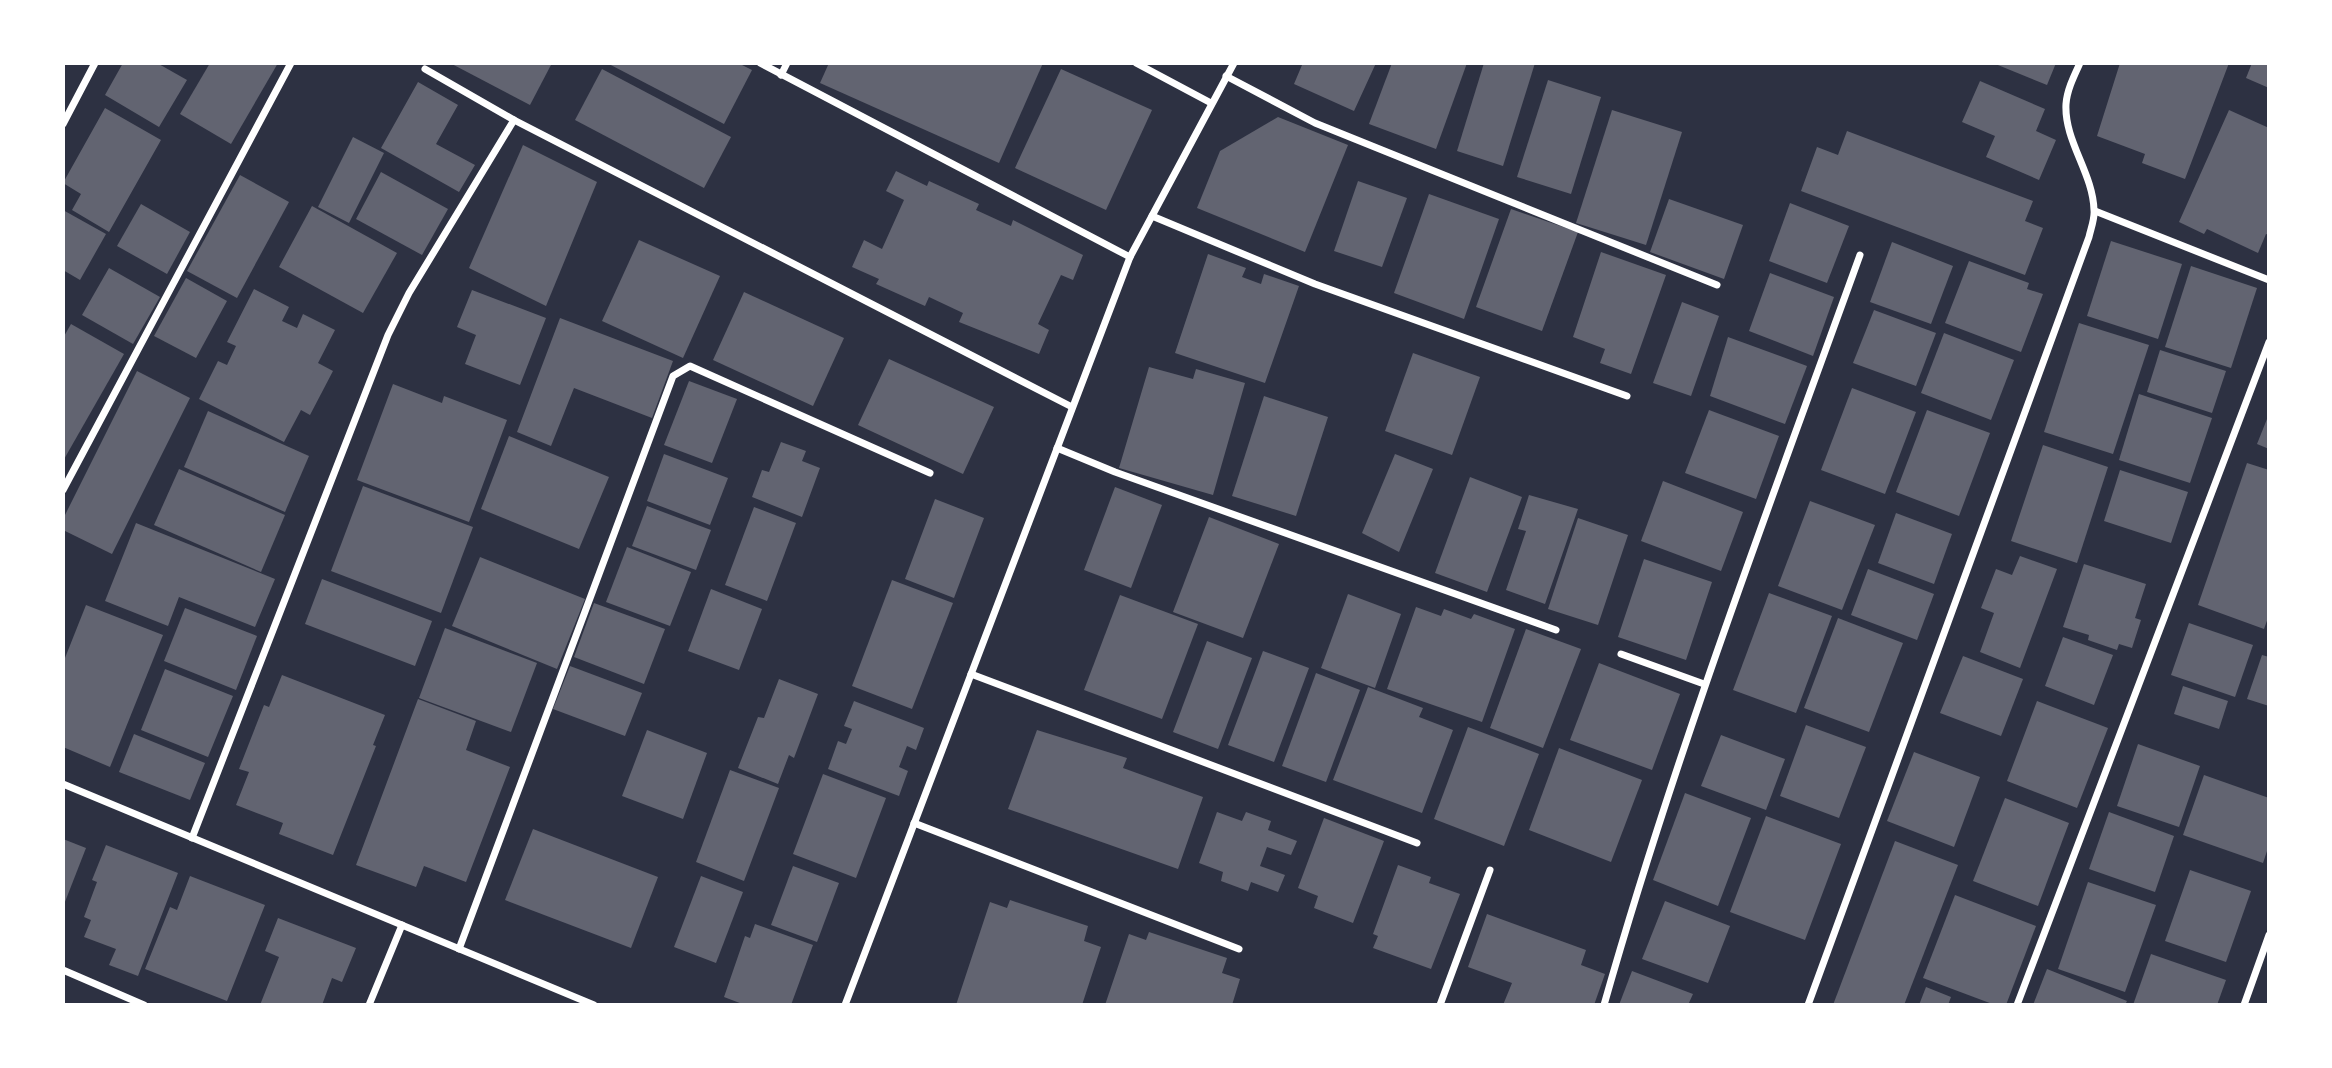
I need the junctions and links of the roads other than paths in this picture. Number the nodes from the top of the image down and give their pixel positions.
1 (95, 63) edge
2 (291, 63) edge
3 (760, 63) edge
4 (787, 63) edge
5 (1136, 63) edge
6 (1234, 63) edge
7 (2080, 63) edge
8 (425, 69) dead end
9 (781, 75) junction
10 (1226, 76) junction
11 (1211, 103) junction
12 (514, 120) junction
13 (63, 124) edge
14 (2095, 211) junction
15 (1152, 216) junction
16 (1860, 256) dead end
17 (1130, 257) junction
18 (2269, 280) edge
19 (1717, 285) dead end
20 (2269, 342) edge
21 (1627, 396) dead end
22 (1072, 407) junction
23 (1057, 448) junction
24 (930, 473) dead end
25 (63, 490) edge
26 (1556, 630) dead end
27 (1621, 654) dead end
28 (971, 674) junction
29 (1704, 684) junction
30 (63, 784) edge
31 (914, 823) junction
32 (192, 838) junction
33 (1418, 843) dead end
34 (1490, 870) dead end
35 (402, 925) junction
36 (2269, 935) edge
37 (459, 948) junction
38 (1238, 949) dead end
39 (63, 970) edge
40 (144, 1005) edge
41 (369, 1005) edge
42 (594, 1005) edge
43 (845, 1005) edge
44 (1440, 1005) edge
45 (1604, 1005) edge
46 (1808, 1005) edge
47 (2017, 1005) edge
48 (2244, 1005) edge

1 - 13 street
2 - 25 street
3 - 9 street
4 - 9 street
5 - 11 street
6 - 10 street
7 - 14 street
8 - 12 street
9 - 17 street
10 - 11 street
10 - 19 street
11 - 15 street
12 - 22 street
12 - 32 street
14 - 18 street
14 - 46 street
15 - 17 street
15 - 21 street
16 - 29 street
17 - 22 street
20 - 47 street
22 - 23 street
23 - 26 street
23 - 28 street
24 - 37 street
27 - 29 street
28 - 31 street
28 - 33 street
29 - 45 street
30 - 32 street
31 - 38 street
31 - 43 street
32 - 35 street
34 - 44 street
35 - 37 street
35 - 41 street
36 - 48 street
37 - 42 street
39 - 40 street

